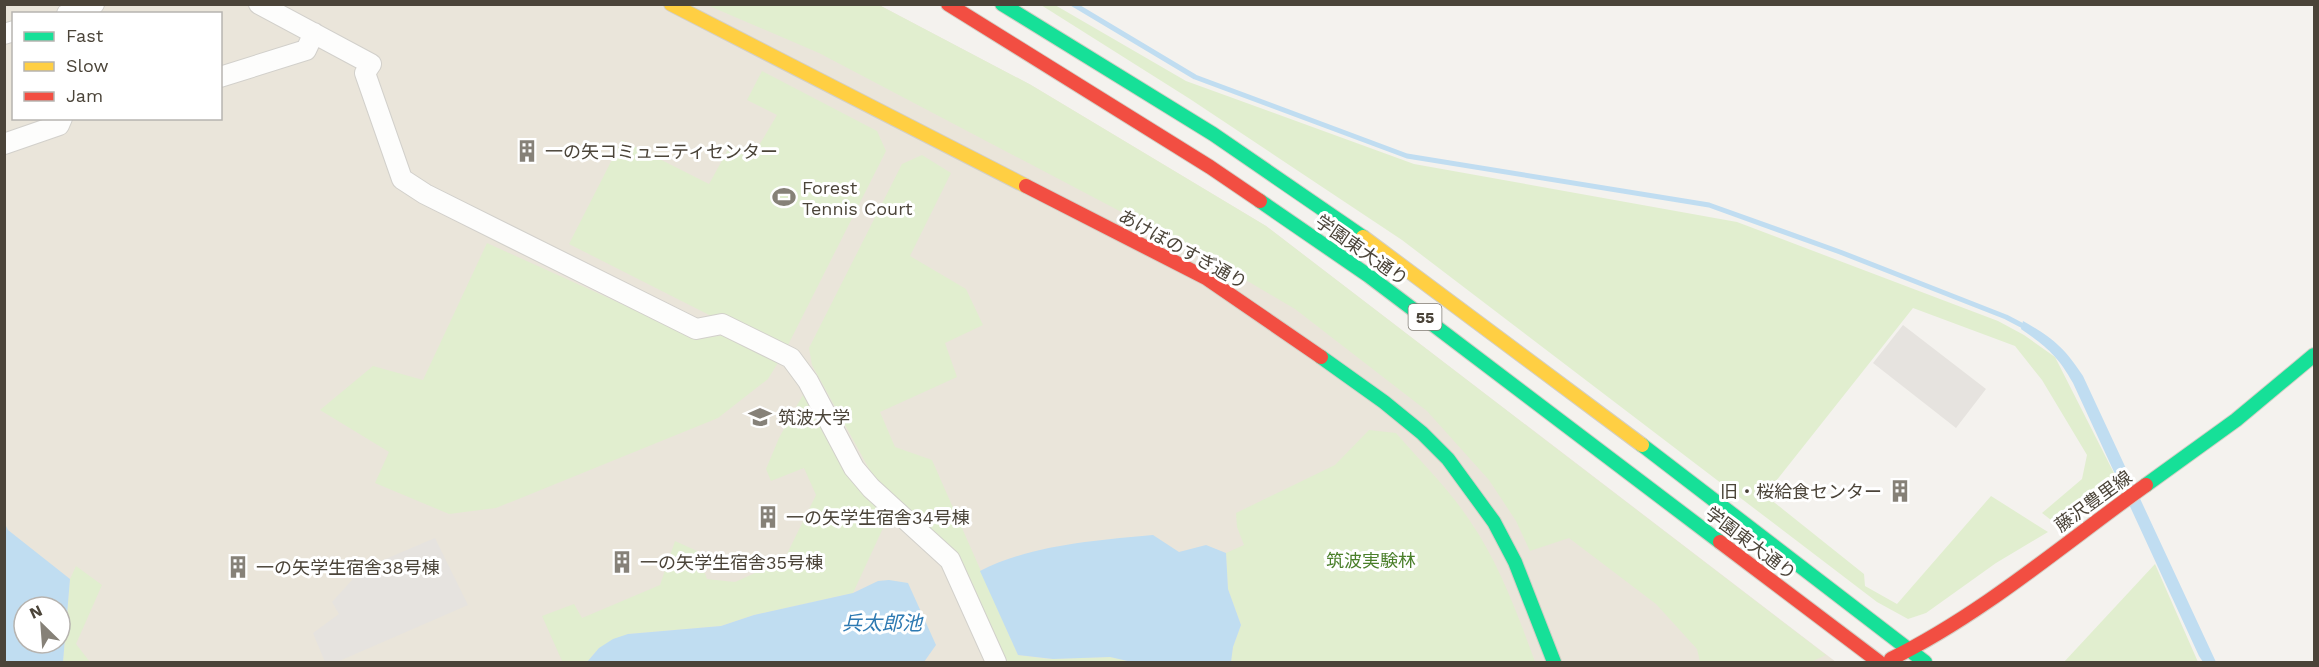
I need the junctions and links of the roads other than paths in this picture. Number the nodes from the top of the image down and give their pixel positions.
1 (94, 4) edge
2 (259, 4) edge
3 (671, 4) edge
4 (948, 4) edge
5 (1002, 4) edge
6 (72, 12) edge
7 (315, 33) junction
8 (222, 76) edge
9 (61, 120) edge
10 (4, 144) edge
11 (2314, 354) edge
12 (1909, 650) junction
13 (996, 663) edge
14 (1554, 663) edge
15 (1881, 663) edge
16 (1925, 663) edge

1 - 6 street
2 - 7 street
3 - 14 main road, あけぼのすぎ通り
4 - 15 main road, 学園東大通り / 55
5 - 12 main road, 学園東大通り / 55
7 - 8 street
7 - 13 street
9 - 10 street
11 - 12 main road, 藤沢豊里線
12 - 15 main road, 藤沢豊里線
12 - 16 main road, 学園東大通り / 55

